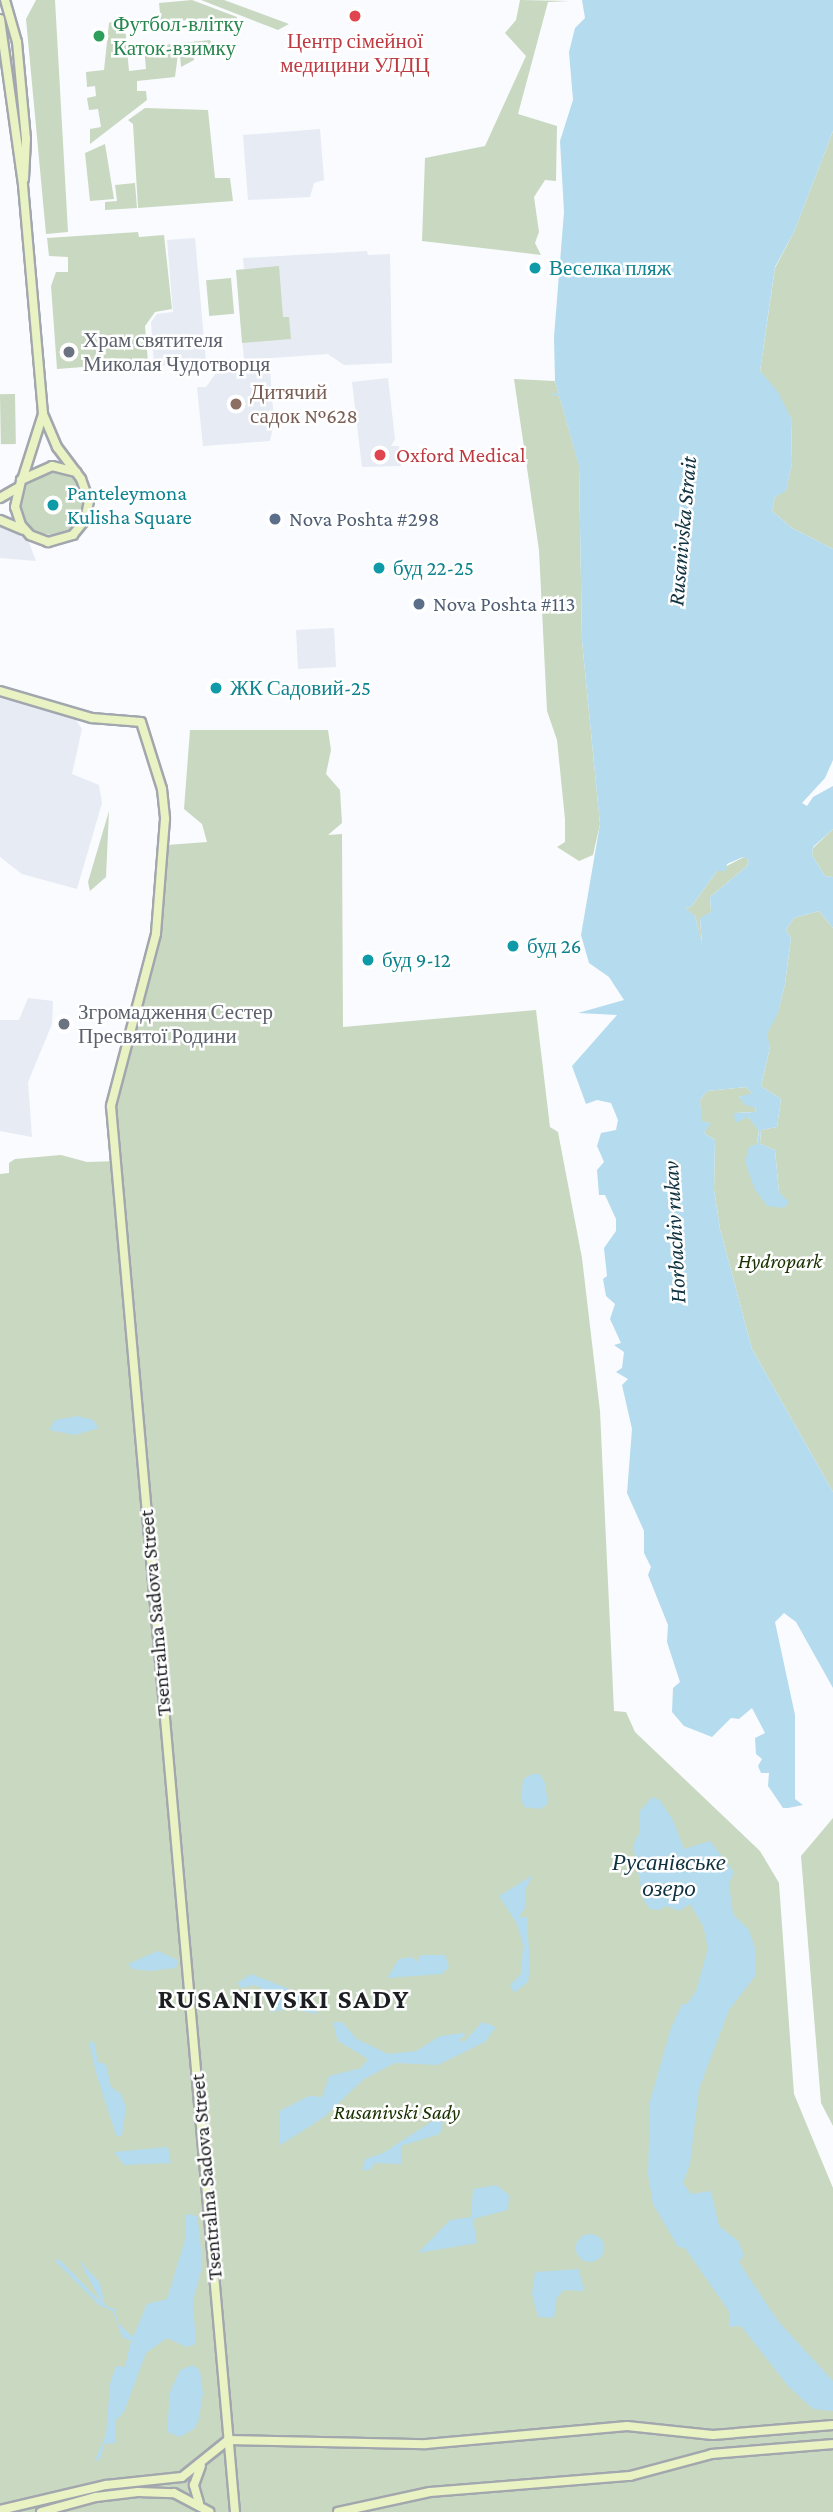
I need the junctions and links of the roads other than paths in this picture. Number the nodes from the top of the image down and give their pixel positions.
1 (5, 0) edge
2 (0, 19) edge
3 (23, 185) junction
4 (43, 414) junction
5 (76, 472) junction
6 (19, 484) junction
7 (0, 498) edge
8 (0, 520) edge
9 (27, 533) junction
10 (0, 691) edge
11 (833, 2425) edge
12 (228, 2440) junction
13 (833, 2444) edge
14 (202, 2463) junction
15 (200, 2505) junction
16 (0, 2510) edge
17 (41, 2512) edge
18 (209, 2512) edge
19 (235, 2512) edge
20 (338, 2512) edge

1 - 3 main road
2 - 3 main road
3 - 4 main road
4 - 5 main road
4 - 6 main road
5 - 6 main road
5 - 9 main road
6 - 7 main road
6 - 9 main road
8 - 9 main road
10 - 12 main road, Tsentralna Sadova Street
11 - 12 main road
12 - 14 main road
12 - 19 main road, Tsentralna Sadova Street
13 - 20 main road
14 - 15 main road
14 - 16 main road
15 - 17 main road
15 - 18 main road

